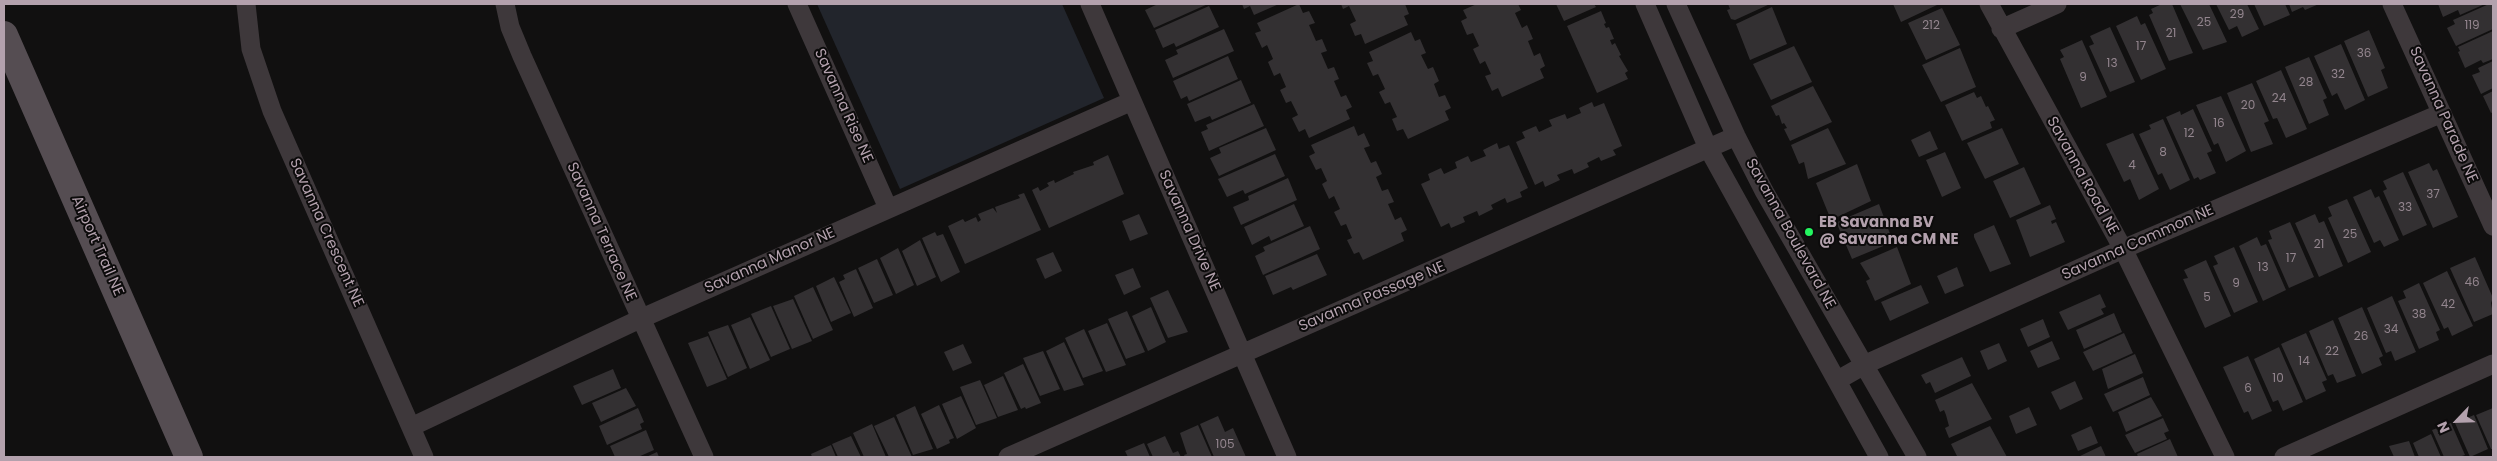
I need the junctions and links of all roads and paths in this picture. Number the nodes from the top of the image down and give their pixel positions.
1 (246, 4) edge
2 (505, 4) edge
3 (797, 4) edge
4 (1090, 4) edge
5 (1645, 4) edge
6 (1676, 4) edge
7 (1989, 4) edge
8 (2057, 4) edge
9 (2392, 4) edge
10 (2001, 29) junction
11 (4, 35) edge
12 (1132, 101) junction
13 (2442, 113) junction
14 (1736, 136) junction
15 (1708, 148) junction
16 (888, 208) junction
17 (2493, 226) edge
18 (2123, 249) junction
19 (640, 319) junction
20 (1242, 352) junction
21 (1866, 364) junction
22 (2493, 364) edge
23 (1838, 380) junction
24 (411, 426) junction
25 (189, 457) edge
26 (424, 457) edge
27 (704, 457) edge
28 (1008, 457) edge
29 (1287, 457) edge
30 (1879, 457) edge
31 (1917, 457) edge
32 (2225, 457) edge
33 (2284, 457) edge

1 - 24 street, Savanna Crescent NE
2 - 19 street, Savanna Terrace NE
3 - 16 street, Savanna Rise NE
4 - 12 street, Savanna Drive NE
5 - 15 street, Savanna Boulevard NE
6 - 14 street, Savanna Boulevard NE
7 - 10 street, Savanna Road NE
8 - 10 street
9 - 13 street, Savanna Parade NE
10 - 18 street, Savanna Road NE
11 - 25 main road, Airport Trail NE
12 - 16 street, Savanna Manor NE
12 - 20 street, Savanna Drive NE
13 - 17 street, Savanna Parade NE
13 - 18 street, Savanna Common NE
14 - 15 street, Savanna Passage NE
14 - 21 street, Savanna Boulevard NE
15 - 20 street, Savanna Passage NE
15 - 23 street, Savanna Boulevard NE
16 - 19 street, Savanna Manor NE
18 - 21 street, Savanna Common NE
18 - 32 street, Savanna Road NE
19 - 24 street, Savanna Manor NE
19 - 27 street, Savanna Terrace NE
20 - 28 street, Savanna Passage NE
20 - 29 street, Savanna Drive NE
21 - 23 street, Savanna Common NE
21 - 31 street, Savanna Boulevard NE
22 - 33 street
23 - 30 street, Savanna Boulevard NE
24 - 26 street, Savanna Crescent NE

